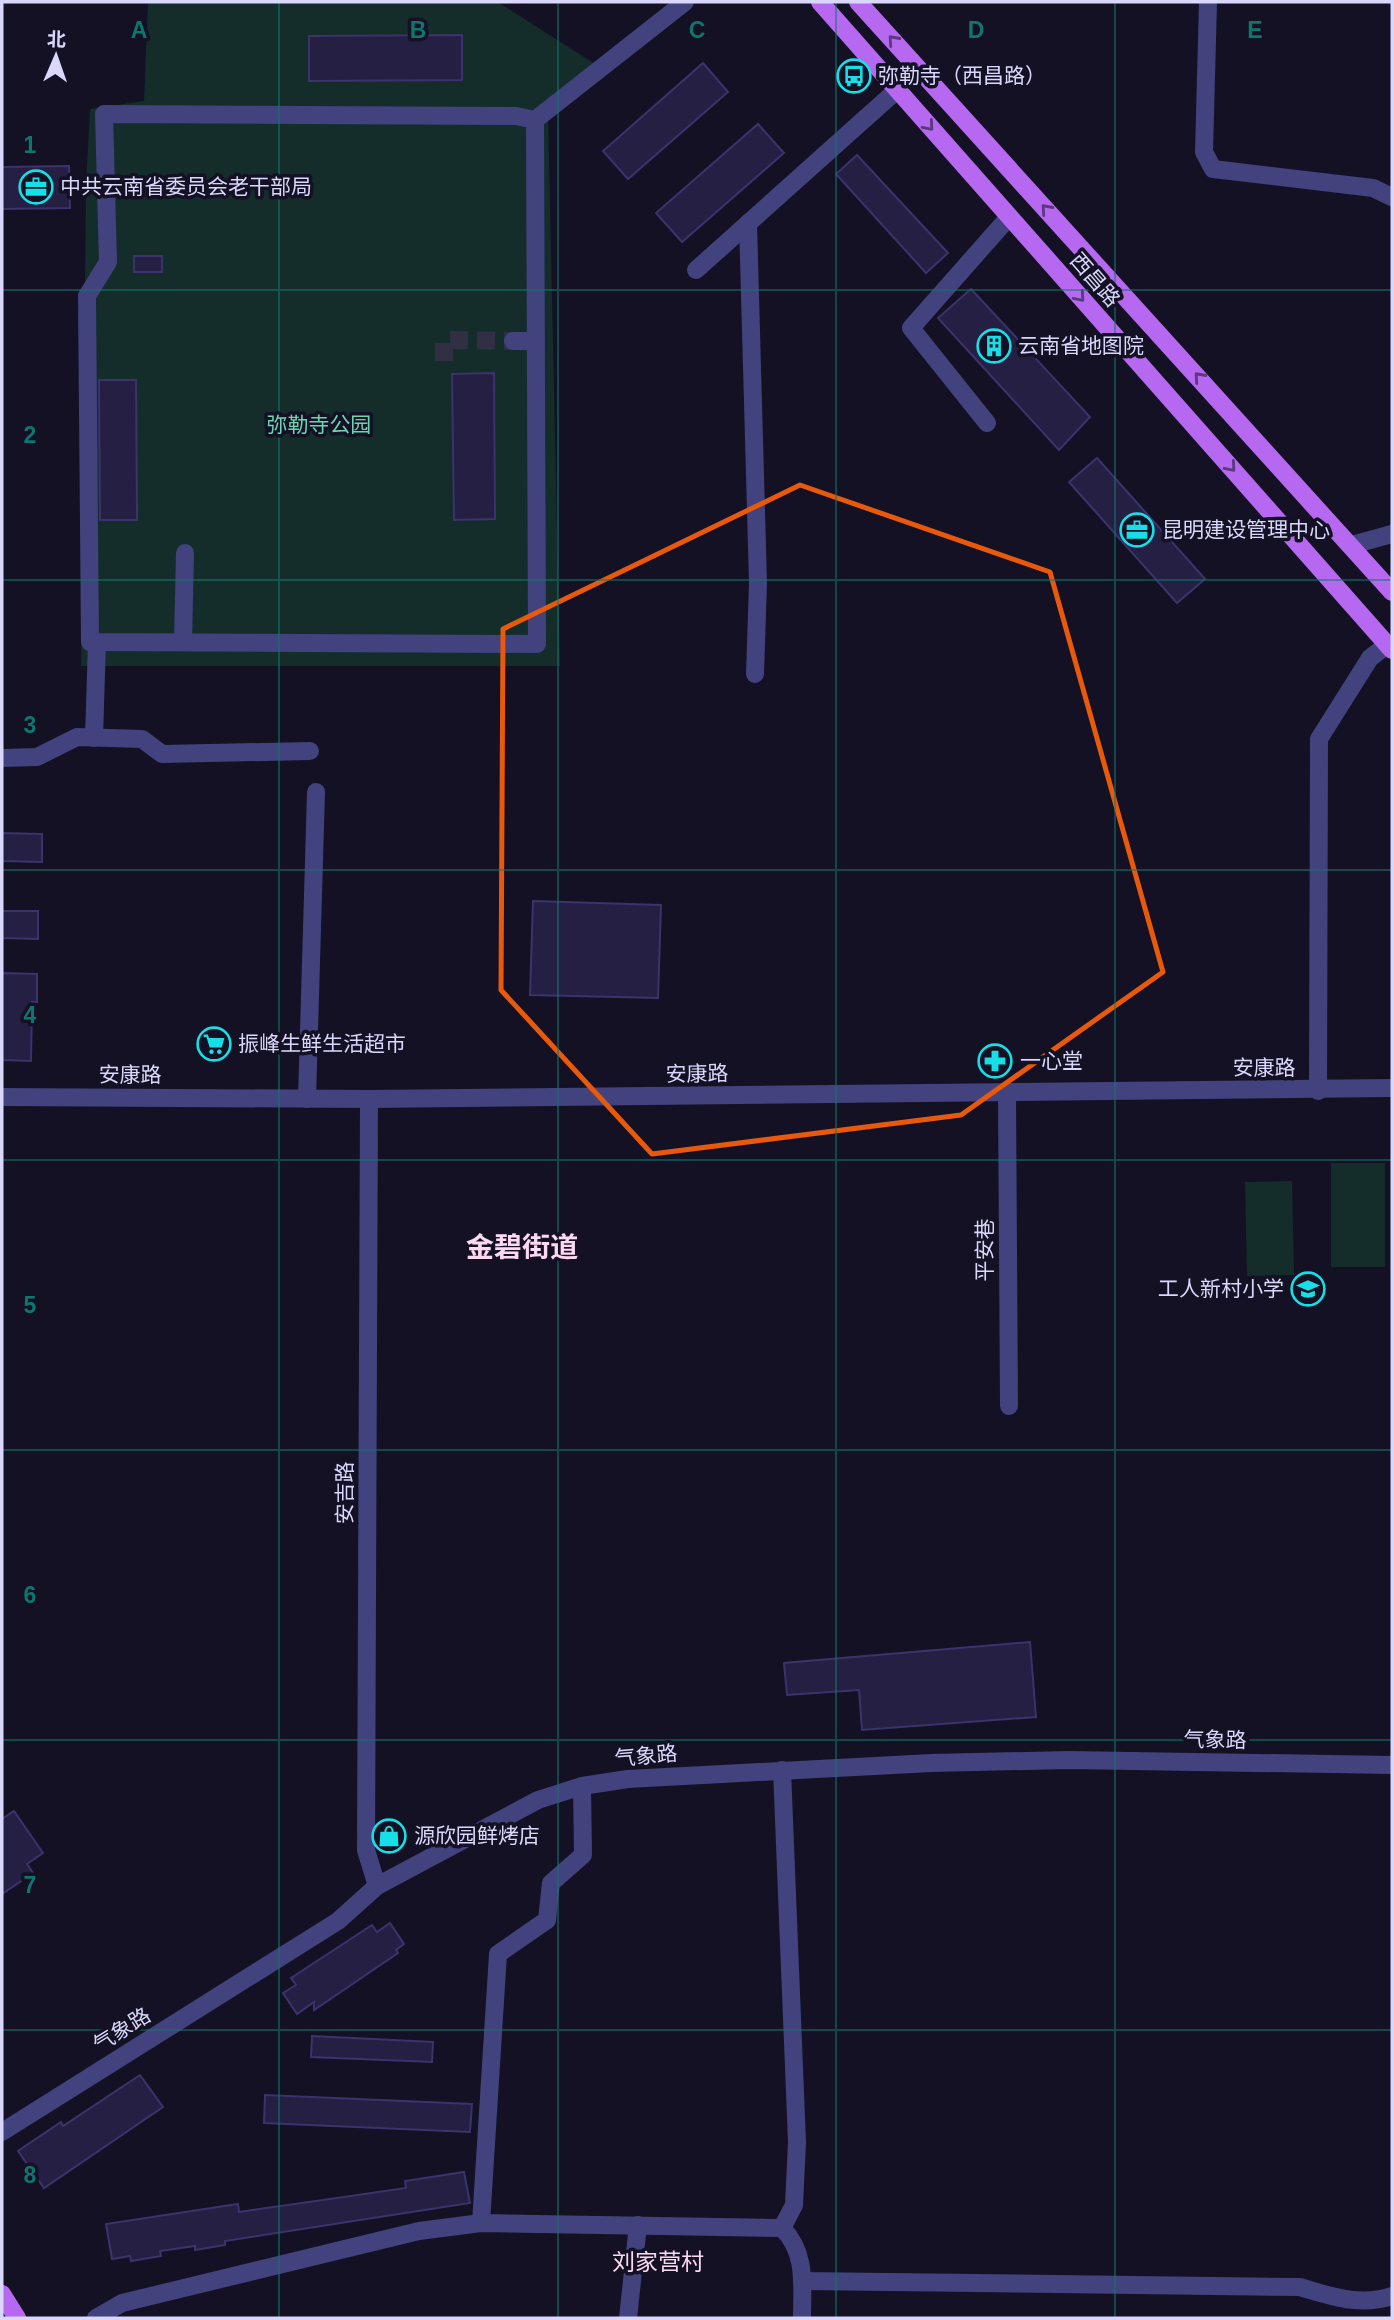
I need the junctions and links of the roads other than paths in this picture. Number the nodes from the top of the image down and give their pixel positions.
1 (685, 2) edge
2 (820, 2) edge
3 (858, 2) edge
4 (1208, 2) edge
5 (897, 90) junction
6 (535, 120) junction
7 (1392, 197) edge
8 (1009, 217) junction
9 (748, 223) junction
10 (696, 270) dead end
11 (513, 341) tunnel mouth
12 (535, 341) junction
13 (988, 423) dead end
14 (1392, 534) edge
15 (1352, 545) junction
16 (185, 553) dead end
17 (1392, 592) edge
18 (97, 642) junction
19 (183, 642) junction
20 (1390, 648) edge
21 (755, 674) dead end
22 (94, 738) junction
23 (310, 751) dead end
24 (2, 758) edge
25 (316, 792) dead end
26 (1392, 1088) edge
27 (1318, 1091) junction
28 (1007, 1093) junction
29 (2, 1097) edge
30 (307, 1099) junction
31 (369, 1100) junction
32 (1009, 1406) dead end
33 (1392, 1765) edge
34 (782, 1770) junction
35 (582, 1786) junction
36 (377, 1886) junction
37 (2, 2132) edge
38 (481, 2224) junction
39 (638, 2225) junction
40 (782, 2228) junction
41 (803, 2281) junction
42 (2, 2294) edge
43 (1392, 2296) edge
44 (17, 2318) edge
45 (96, 2318) edge
46 (628, 2318) edge
47 (802, 2318) edge

1 - 6 street
2 - 5 main road, 西昌路
15 -> 3 main road, 西昌路
4 - 7 street
5 -> 8 main road, 西昌路
5 - 9 street
6 - 12 street
6 - 18 street
8 - 13 street
8 -> 20 main road, 西昌路
9 - 10 street
9 - 21 street
11 - 12 street
12 - 19 street
14 - 15 street
15 - 17 main road, 西昌路
16 - 19 street
18 - 19 street
18 - 22 street
20 - 27 street
22 - 23 street
22 - 24 street
25 - 30 street
26 - 27 street, 安康路
27 - 28 street, 安康路
28 - 31 street, 安康路
28 - 32 street, 平安巷
29 - 30 street, 安康路
30 - 31 street, 安康路
31 - 36 street, 安吉路
33 - 34 street, 气象路
34 - 35 street, 气象路
34 - 40 street
35 - 36 street, 气象路
35 - 38 street
36 - 37 street, 气象路
38 - 39 street
38 - 45 street
39 - 40 street
39 - 46 street
40 - 41 street
41 - 43 street
41 - 47 street
42 - 44 main road

